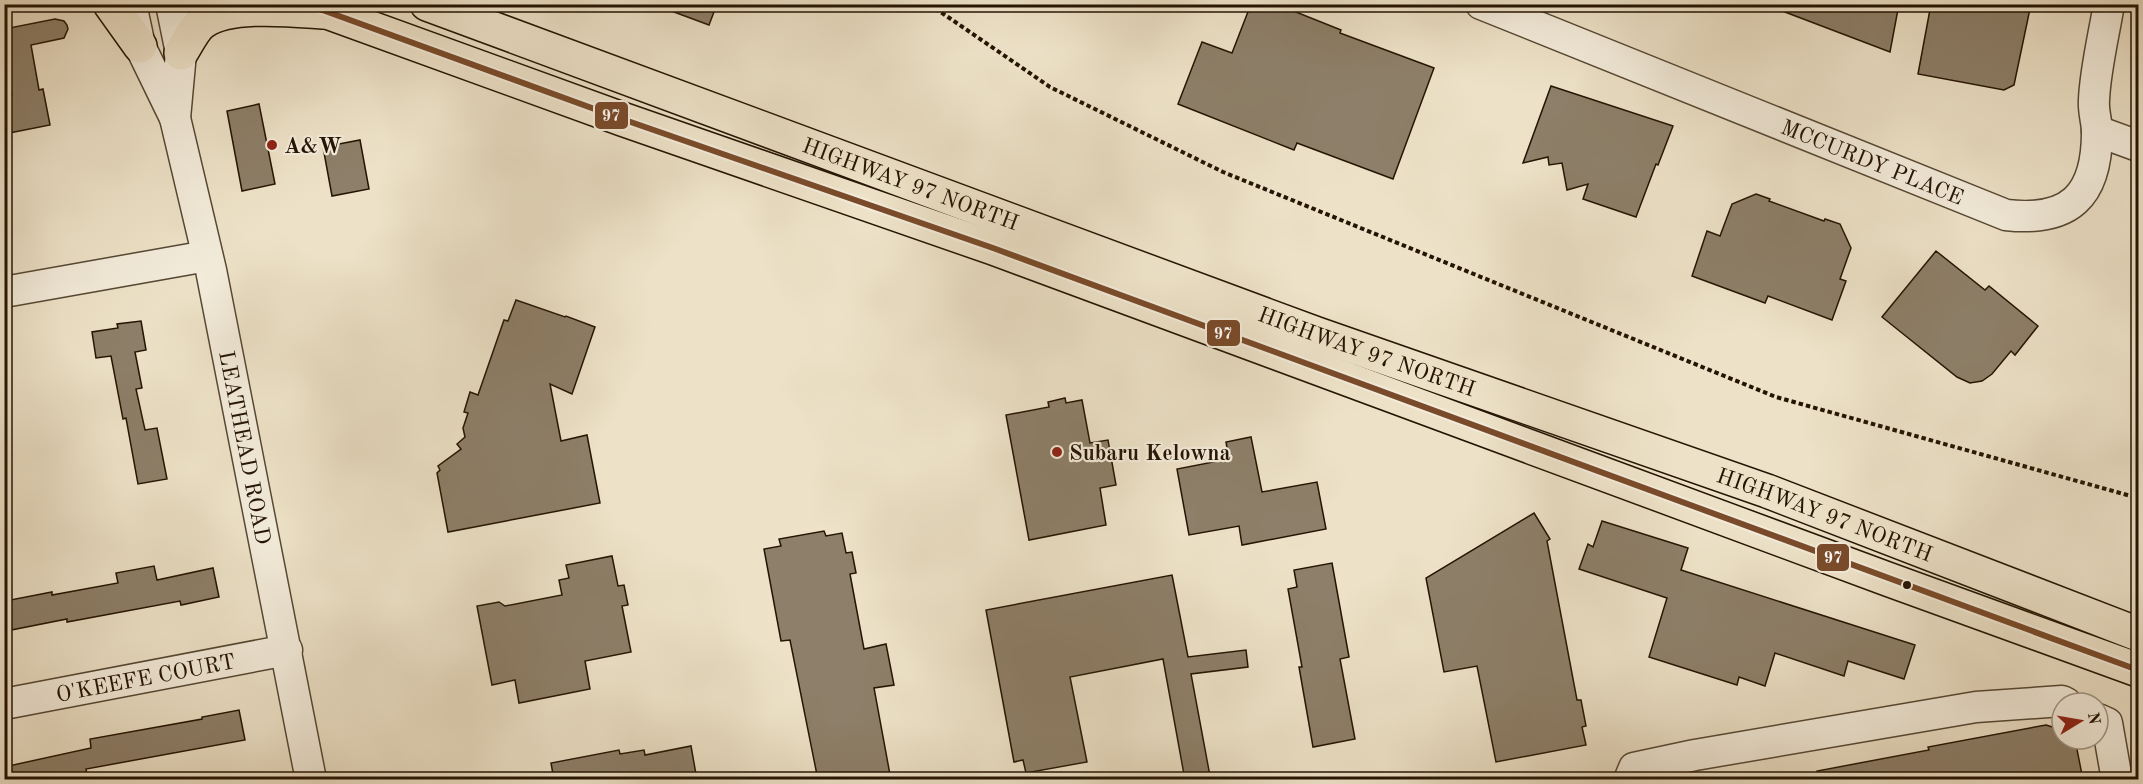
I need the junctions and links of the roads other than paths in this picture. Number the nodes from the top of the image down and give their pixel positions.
1 (110, 4) edge
2 (131, 4) edge
3 (171, 4) edge
4 (427, 4) edge
5 (1481, 4) edge
6 (2109, 4) edge
7 (314, 8) edge
8 (140, 46) junction
9 (181, 53) junction
10 (175, 118) junction
11 (2097, 131) junction
12 (2139, 146) edge
13 (207, 256) junction
14 (4, 292) edge
15 (2139, 634) edge
16 (287, 650) junction
17 (2139, 670) edge
18 (2050, 702) edge
19 (4, 704) edge
20 (2110, 740) edge
21 (311, 780) edge
22 (1629, 780) edge
23 (2117, 780) edge

1 - 8 highway
2 - 8 street, LEATHEAD ROAD
3 - 9 street, LEATHEAD ROAD
4 - 15 highway, HIGHWAY 97 NORTH
5 - 11 street, MCCURDY PLACE
6 - 11 street, MCCURDY PLACE
7 - 9 highway, HIGHWAY 97 NORTH
7 - 17 highway, HIGHWAY 97 NORTH
8 - 10 street, LEATHEAD ROAD
9 - 10 street, LEATHEAD ROAD
10 - 13 street, LEATHEAD ROAD
11 - 12 street
13 - 14 street
13 - 16 street, LEATHEAD ROAD
16 - 19 street, O'KEEFE COURT
16 - 21 street, LEATHEAD ROAD
18 - 22 street
20 - 23 street

